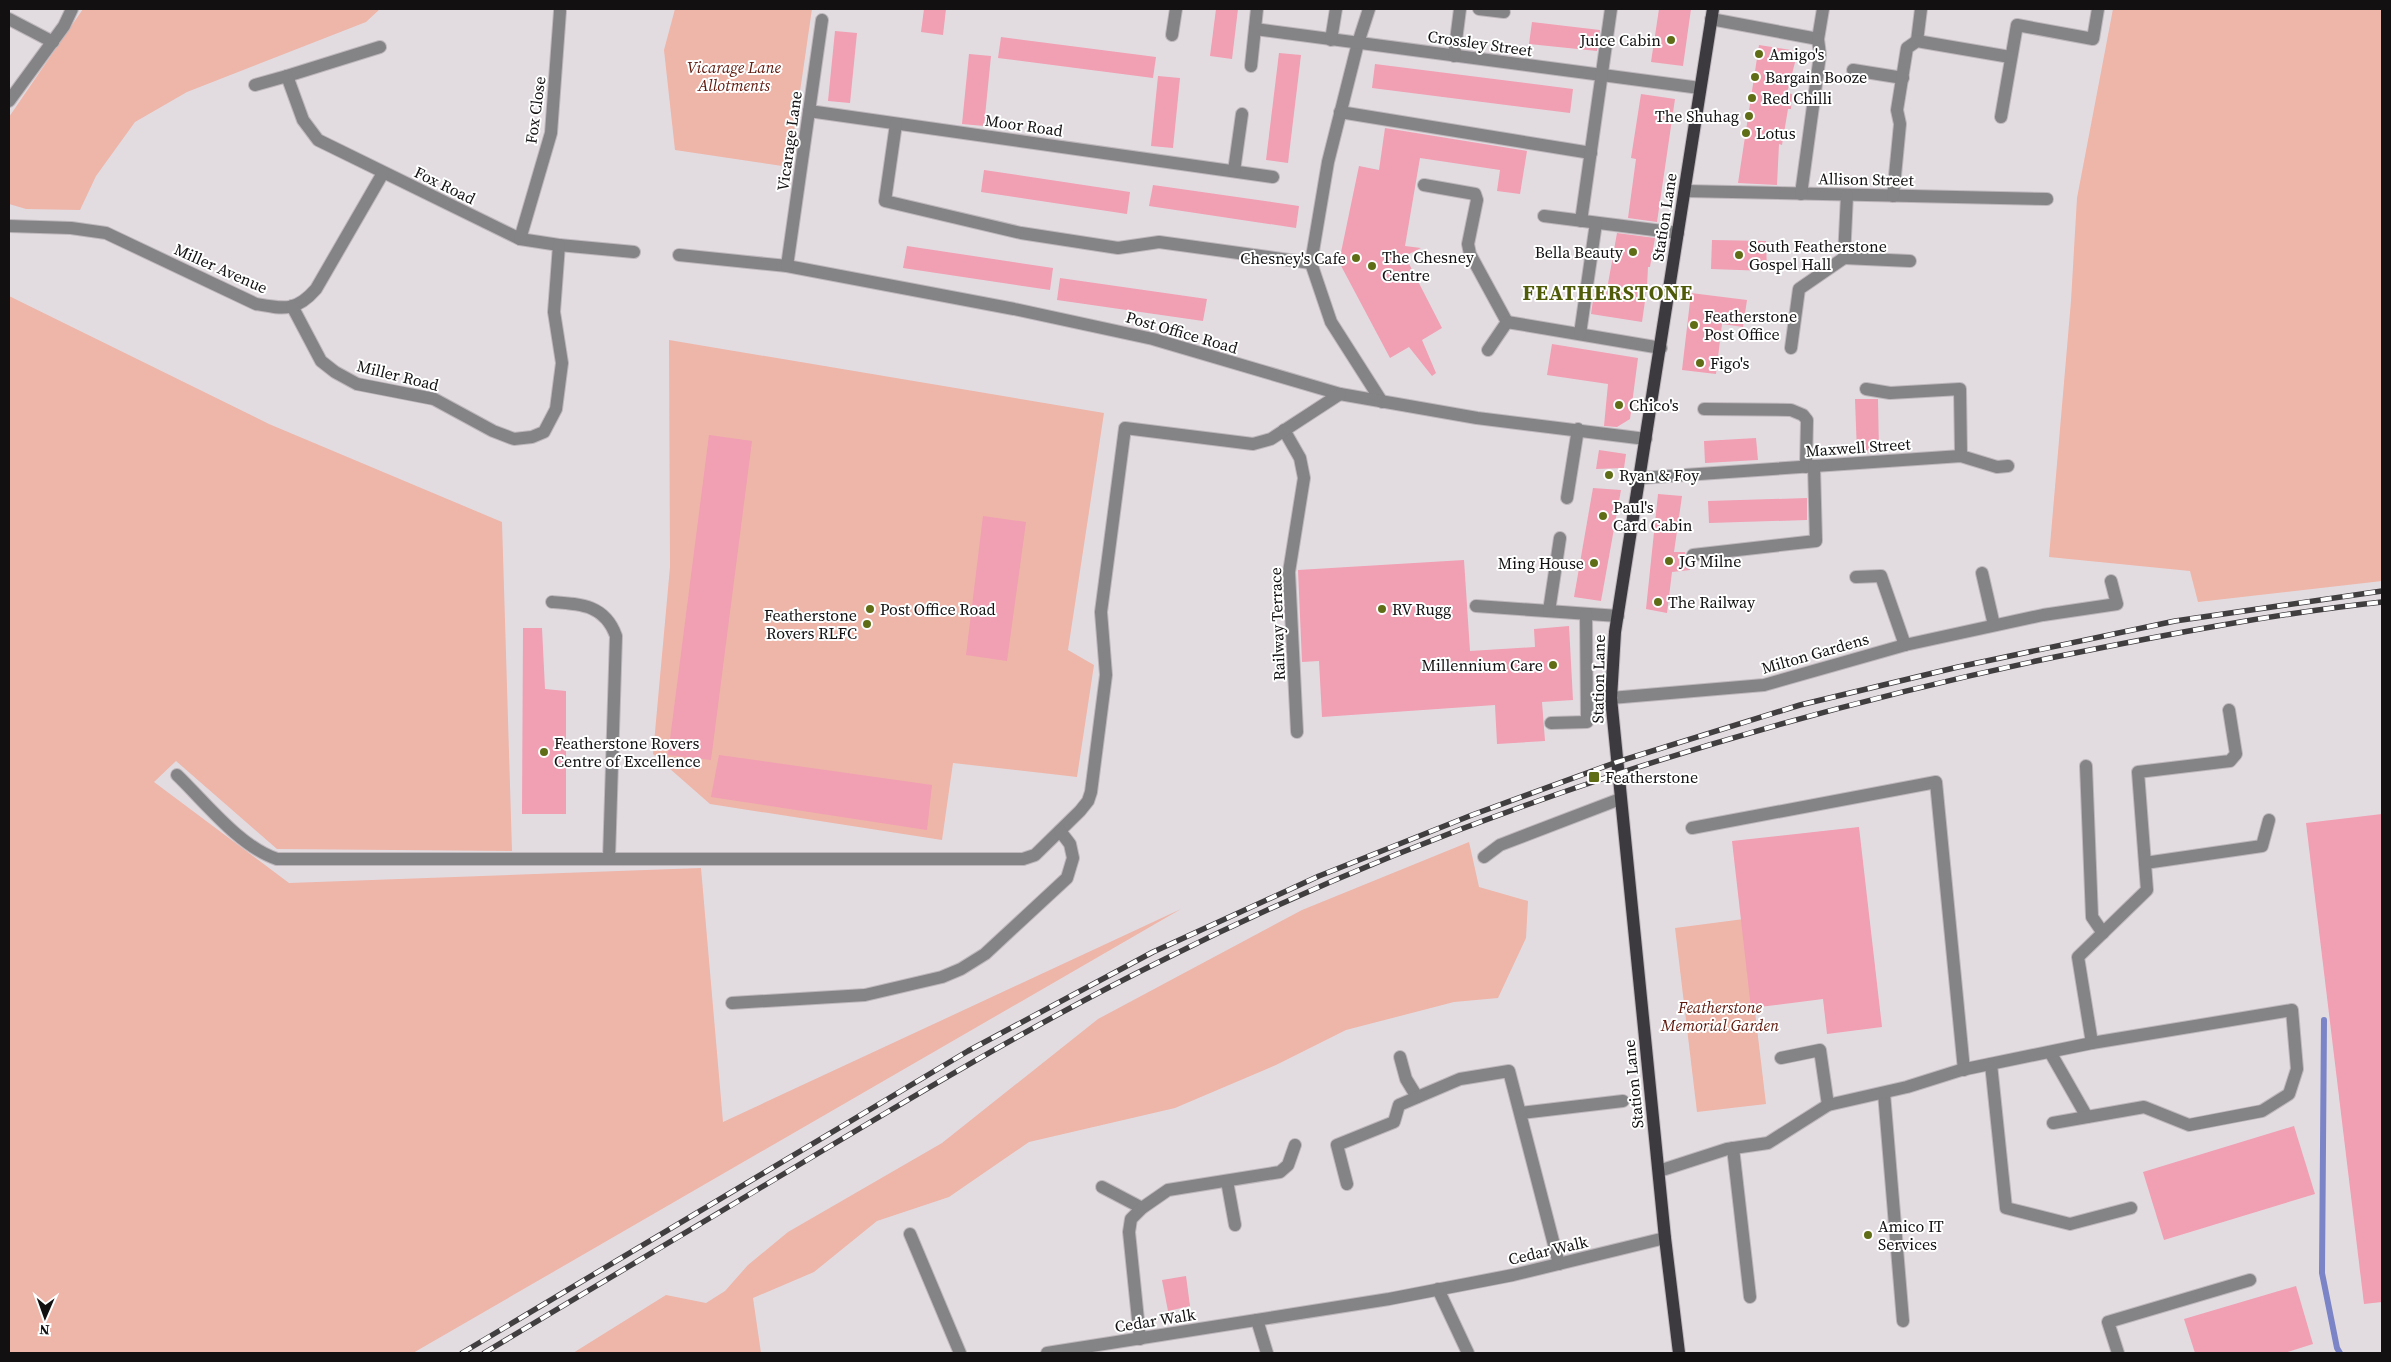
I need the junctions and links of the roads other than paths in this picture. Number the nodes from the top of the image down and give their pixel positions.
1 (72, 9) edge
2 (1176, 9) edge
3 (1257, 9) edge
4 (1336, 9) edge
5 (1369, 9) edge
6 (1460, 9) edge
7 (1479, 9) edge
8 (1611, 9) edge
9 (1823, 9) edge
10 (1921, 9) edge
11 (2098, 9) edge
12 (560, 11) dead end
13 (1504, 12) dead end
14 (1712, 14) edge
15 (9, 19) edge
16 (822, 20) dead end
17 (1255, 29) junction
18 (1172, 35) dead end
19 (1818, 39) junction
20 (1332, 40) junction
21 (1917, 41) junction
22 (53, 42) junction
23 (1358, 43) junction
24 (380, 47) dead end
25 (1454, 56) junction
26 (2010, 57) junction
27 (1251, 66) dead end
28 (1853, 70) dead end
29 (1602, 75) junction
30 (288, 76) junction
31 (1903, 78) junction
32 (255, 85) dead end
33 (1700, 88) junction
34 (9, 101) edge
35 (809, 111) junction
36 (1340, 112) junction
37 (1242, 114) dead end
38 (2001, 117) dead end
39 (896, 124) junction
40 (1591, 153) junction
41 (1234, 171) junction
42 (383, 173) junction
43 (1273, 176) dead end
44 (1424, 185) dead end
45 (1685, 191) junction
46 (1801, 194) junction
47 (1847, 195) junction
48 (1894, 196) junction
49 (2047, 199) dead end
50 (1544, 216) dead end
51 (1581, 221) junction
52 (1596, 223) junction
53 (9, 226) edge
54 (1678, 233) junction
55 (520, 238) junction
56 (559, 245) junction
57 (634, 252) dead end
58 (679, 256) dead end
59 (1844, 258) junction
60 (1910, 261) dead end
61 (1311, 263) junction
62 (787, 266) junction
63 (292, 306) junction
64 (1507, 322) junction
65 (1580, 334) junction
66 (1661, 348) junction
67 (1791, 348) dead end
68 (1488, 350) dead end
69 (1866, 389) dead end
70 (1340, 394) junction
71 (1382, 402) junction
72 (1704, 409) dead end
73 (1578, 429) junction
74 (1284, 430) junction
75 (1646, 438) junction
76 (1961, 456) junction
77 (1810, 466) junction
78 (2008, 466) dead end
79 (1641, 478) junction
80 (1567, 498) dead end
81 (1560, 538) dead end
82 (1693, 555) dead end
83 (1982, 573) dead end
84 (1856, 577) dead end
85 (2111, 581) dead end
86 (552, 602) dead end
87 (1476, 606) dead end
88 (1549, 611) junction
89 (1586, 614) junction
90 (1618, 616) junction
91 (1994, 626) junction
92 (1905, 645) junction
93 (1611, 698) junction
94 (2229, 710) dead end
95 (1551, 723) dead end
96 (1297, 732) dead end
97 (2086, 766) dead end
98 (178, 775) dead end
99 (1620, 799) junction
100 (2269, 820) dead end
101 (1692, 828) dead end
102 (1060, 831) junction
103 (1484, 857) dead end
104 (609, 859) junction
105 (2145, 863) junction
106 (2102, 933) junction
107 (732, 1004) dead end
108 (2092, 1043) junction
109 (2050, 1052) junction
110 (1400, 1057) dead end
111 (1781, 1058) dead end
112 (1991, 1064) junction
113 (1964, 1070) junction
114 (1884, 1093) junction
115 (1416, 1097) junction
116 (1623, 1101) dead end
117 (1828, 1106) junction
118 (1521, 1113) junction
119 (2087, 1117) junction
120 (2053, 1123) dead end
121 (1295, 1145) dead end
122 (1733, 1148) junction
123 (1659, 1171) junction
124 (1227, 1181) junction
125 (1347, 1184) dead end
126 (1102, 1187) dead end
127 (1142, 1208) junction
128 (2131, 1208) dead end
129 (1235, 1225) dead end
130 (910, 1234) dead end
131 (1666, 1238) junction
132 (1559, 1264) junction
133 (2250, 1280) dead end
134 (1438, 1290) junction
135 (1750, 1296) dead end
136 (1258, 1320) junction
137 (1903, 1321) dead end
138 (1140, 1339) junction
139 (1054, 1352) edge
140 (960, 1353) edge
141 (1267, 1353) edge
142 (1468, 1353) edge
143 (1679, 1353) edge
144 (2118, 1353) edge

1 - 22 street
2 - 18 street
3 - 17 street
4 - 20 street
5 - 23 street
6 - 25 street
7 - 13 street
8 - 29 street
9 - 19 street
10 - 21 street
11 - 26 street
12 - 55 street, Fox Close
14 - 19 street
14 - 33 main road, Station Lane
15 - 22 street
16 - 35 street, Vicarage Lane
17 - 20 street, Crossley Street
17 - 27 street
19 - 46 street
20 - 23 street, Crossley Street
21 - 26 street
21 - 31 street
22 - 34 street
23 - 25 street, Crossley Street
23 - 36 street
24 - 30 street
25 - 29 street, Crossley Street
26 - 38 street
28 - 31 street
29 - 33 street, Crossley Street
29 - 40 street
30 - 32 street
30 - 42 street, Fox Road
31 - 48 street
33 - 45 main road, Station Lane
35 - 39 street, Moor Road
35 - 62 street, Vicarage Lane
36 - 40 street
36 - 61 street
37 - 41 street
39 - 41 street, Moor Road
39 - 61 street
40 - 51 street
41 - 43 street, Moor Road
42 - 55 street, Fox Road
42 - 63 street
44 - 64 street
45 - 46 street, Allison Street
45 - 54 main road, Station Lane
46 - 47 street, Allison Street
47 - 48 street, Allison Street
47 - 59 street
48 - 49 street, Allison Street
50 - 51 street
51 - 52 street
52 - 54 street
52 - 65 street
53 - 63 street, Miller Avenue
54 - 66 main road, Station Lane
55 - 56 street, Fox Road
56 - 57 street, Fox Road
56 - 63 street, Miller Road
58 - 62 street, Post Office Road
59 - 60 street
59 - 67 street
61 - 71 street
62 - 70 street, Post Office Road
64 - 65 street
64 - 68 street
65 - 66 street
66 - 75 main road, Station Lane
69 - 76 street
70 - 71 street, Post Office Road
70 - 74 street
71 - 73 street, Post Office Road
72 - 77 street
73 - 75 street, Post Office Road
73 - 80 street
74 - 96 street, Railway Terrace
74 - 102 street
75 - 79 main road, Station Lane
76 - 77 street, Maxwell Street
76 - 78 street
77 - 79 street, Maxwell Street
77 - 82 street
79 - 90 main road, Station Lane
81 - 88 street
83 - 91 street
84 - 92 street
85 - 91 street, Milton Gardens
86 - 104 street
87 - 88 street
88 - 89 street
89 - 90 street
89 - 95 street
90 - 93 main road, Station Lane
91 - 92 street, Milton Gardens
92 - 93 street, Milton Gardens
93 - 99 main road, Station Lane
94 - 105 street
97 - 106 street
98 - 104 street
99 - 103 street
99 - 123 main road, Station Lane
100 - 105 street
101 - 113 street
102 - 104 street
102 - 107 street
105 - 106 street
106 - 108 street
108 - 109 street
108 - 119 street
109 - 112 street
109 - 119 street
110 - 115 street
111 - 117 street
112 - 113 street
112 - 128 street
113 - 114 street
114 - 117 street
114 - 137 street
115 - 118 street
115 - 125 street
116 - 118 street
117 - 122 street
118 - 132 street
119 - 120 street
121 - 124 street
122 - 123 street
122 - 135 street
123 - 131 main road, Station Lane
124 - 127 street
124 - 129 street
126 - 127 street
127 - 138 street
130 - 140 street
131 - 132 street, Cedar Walk
131 - 143 main road, Station Lane
132 - 134 street, Cedar Walk
133 - 144 street
134 - 136 street, Cedar Walk
134 - 142 street
136 - 138 street, Cedar Walk
136 - 141 street
138 - 139 street, Cedar Walk

